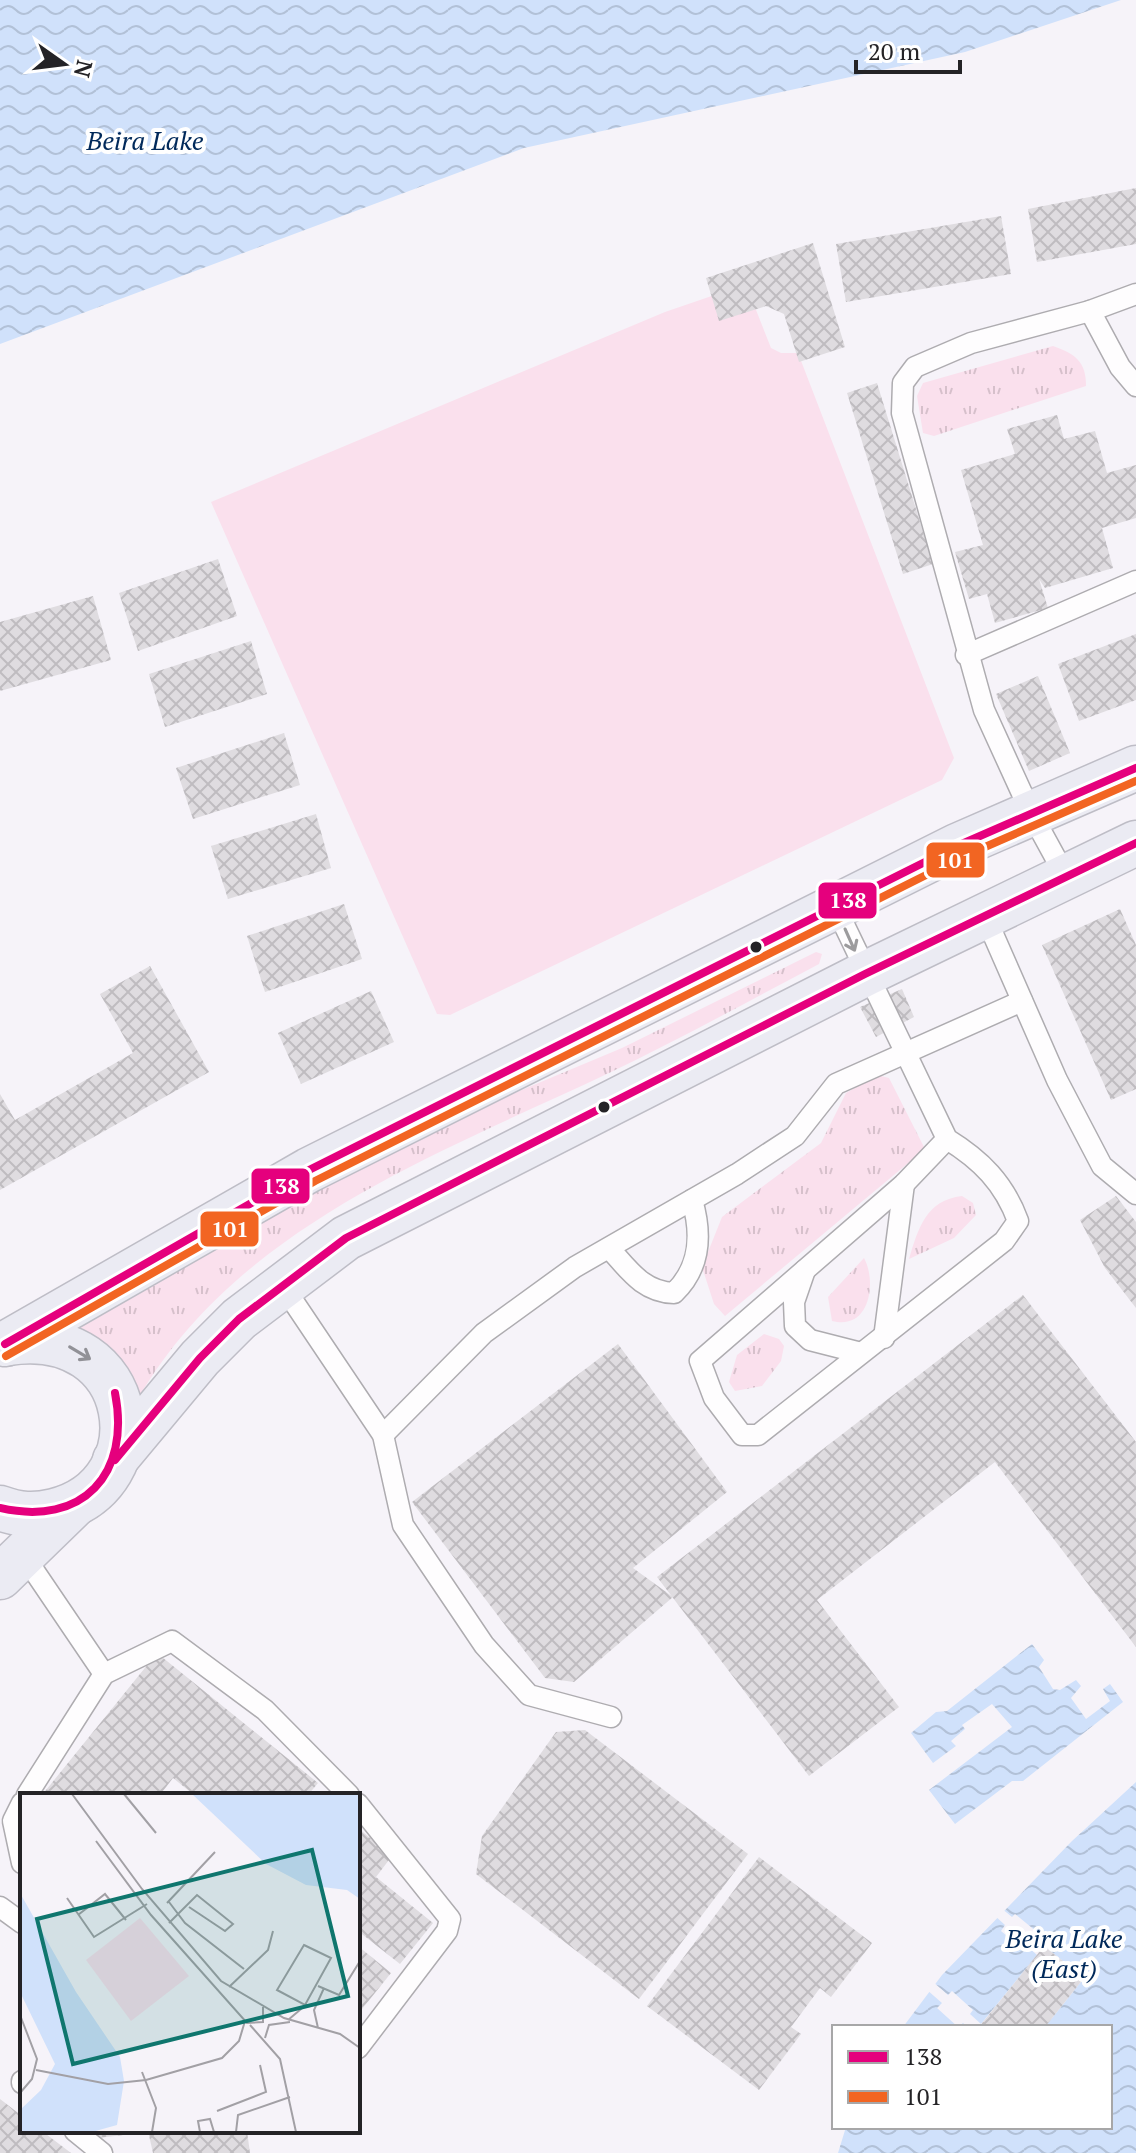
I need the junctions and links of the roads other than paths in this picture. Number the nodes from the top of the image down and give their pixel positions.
1 (1136, 294) edge
2 (1090, 311) junction
3 (1136, 386) edge
4 (1136, 581) edge
5 (966, 655) junction
6 (1136, 768) edge
7 (1031, 813) junction
8 (1136, 843) edge
9 (1066, 877) junction
10 (835, 906) junction
11 (985, 916) junction
12 (865, 974) junction
13 (1022, 1001) junction
14 (903, 1051) junction
15 (947, 1139) junction
16 (904, 1184) junction
17 (1136, 1194) edge
18 (692, 1200) junction
19 (609, 1248) junction
20 (807, 1266) junction
21 (283, 1286) junction
22 (884, 1338) junction
23 (2, 1345) edge
24 (861, 1353) junction
25 (383, 1435) junction
26 (115, 1460) junction
27 (73, 1506) junction
28 (0, 1508) edge
29 (11, 1565) edge
30 (104, 1674) junction
31 (611, 1717) dead end
32 (28, 1793) edge
33 (347, 1793) edge
34 (360, 1806) edge
35 (20, 1807) edge
36 (7, 1826) edge
37 (20, 1858) edge
38 (0, 1907) edge
39 (20, 1922) edge
40 (360, 2045) edge
41 (77, 2133) edge
42 (102, 2153) edge

1 - 2 lane
2 - 3 lane
2 - 5 lane
4 - 5 lane
5 - 7 lane
6 - 7 highway
7 - 9 lane
7 - 10 highway
8 - 9 highway
9 - 11 highway
10 -> 12 lane
10 - 23 highway
11 - 12 highway
11 - 13 lane
12 - 14 lane
12 - 21 highway
13 - 14 lane
13 - 17 lane
14 - 15 lane
14 - 18 lane
15 - 16 lane
15 - 22 lane
16 - 20 lane
16 - 22 lane
18 - 19 lane
18 - 19 lane
19 - 25 lane
20 - 24 lane
20 - 24 lane
21 - 25 lane
21 - 26 highway
22 - 24 lane
23 -> 26 highway
25 - 31 lane
26 - 27 highway
27 - 28 highway
27 - 29 highway
29 - 30 lane
30 - 32 lane
30 - 33 lane
34 - 40 lane
35 - 36 lane
36 - 37 lane
38 - 39 lane
41 - 42 lane

